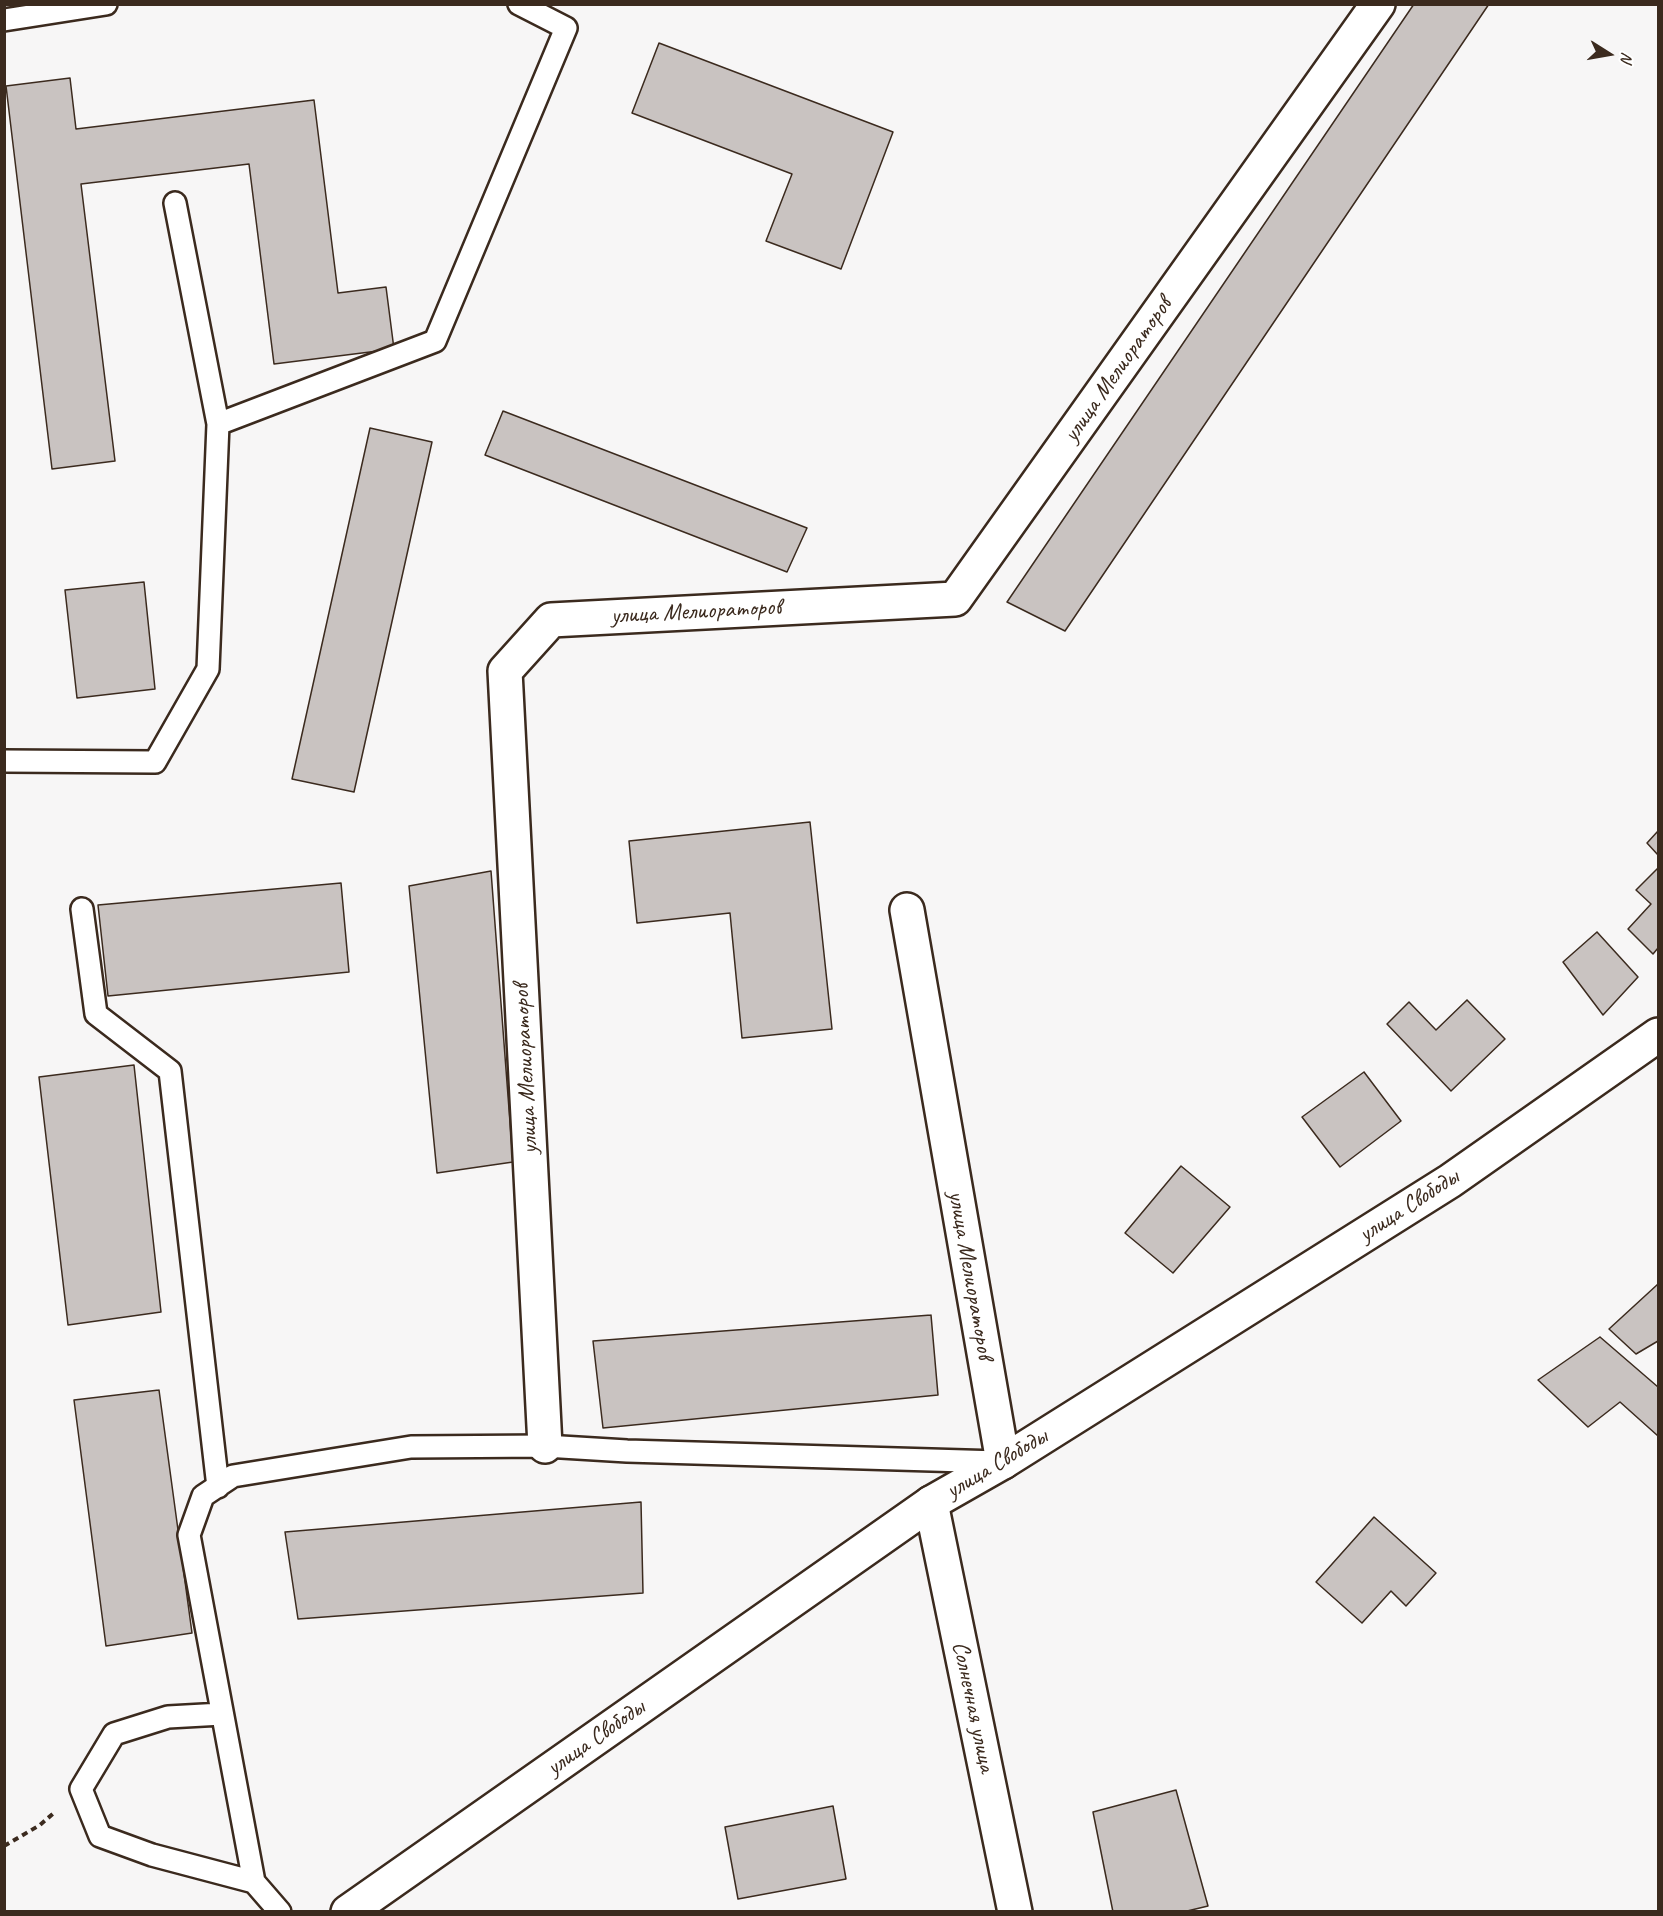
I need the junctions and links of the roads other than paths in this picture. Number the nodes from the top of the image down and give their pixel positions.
1 (106, 4) edge
2 (519, 4) edge
3 (1378, 4) edge
4 (4, 20) edge
5 (176, 203) dead end
6 (218, 424) junction
7 (4, 761) edge
8 (81, 909) dead end
9 (907, 910) dead end
10 (1659, 1035) edge
11 (545, 1446) junction
12 (1003, 1462) junction
13 (218, 1487) junction
14 (931, 1503) junction
15 (222, 1714) junction
16 (254, 1882) junction
17 (280, 1911) edge
18 (348, 1911) edge
19 (1015, 1911) edge

1 - 4 lane
2 - 6 lane
3 - 11 street, улица Мелиораторов
5 - 6 lane
6 - 7 lane
8 - 13 lane
9 - 12 street, улица Мелиораторов
10 - 12 street, улица Свободы
11 - 12 lane
11 - 13 lane
12 - 14 street, улица Свободы
13 - 15 lane
14 - 18 street, улица Свободы
14 - 19 street, Солнечная улица
15 - 16 lane
15 - 16 lane
16 - 17 lane

